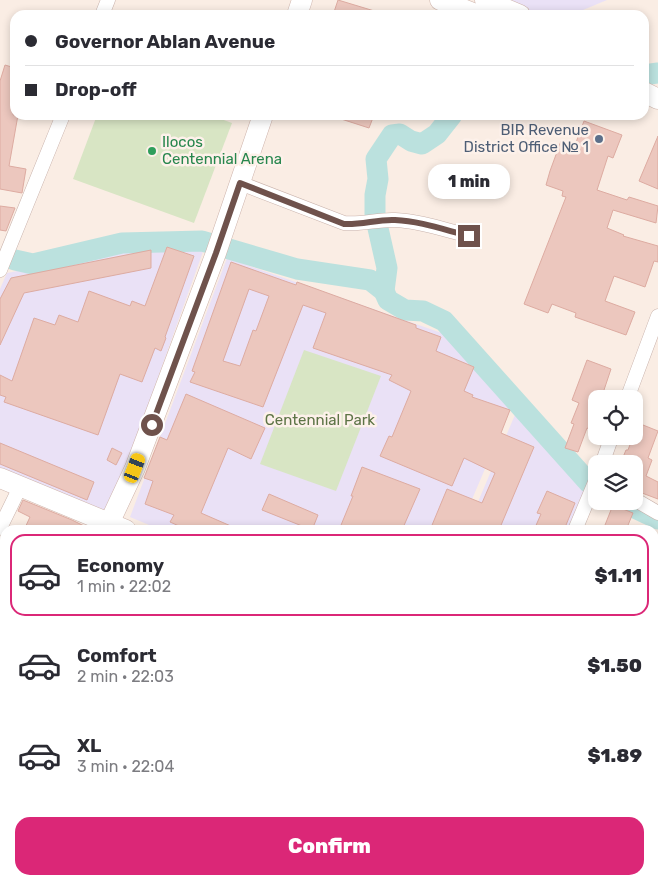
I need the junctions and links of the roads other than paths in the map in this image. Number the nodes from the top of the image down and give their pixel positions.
1 (440, 0) edge
2 (485, 0) edge
3 (465, 10) edge
4 (508, 10) edge
5 (62, 120) edge
6 (261, 120) edge
7 (240, 183) junction
8 (469, 236) dead end
9 (4, 253) edge
10 (0, 270) edge
11 (658, 316) edge
12 (630, 390) edge
13 (0, 478) edge
14 (20, 487) junction
15 (588, 499) edge
16 (643, 504) edge
17 (658, 513) edge
18 (1, 525) edge
19 (107, 525) edge
20 (115, 525) edge
21 (577, 525) edge

1 - 3 main road
2 - 4 main road
5 - 9 street
6 - 7 main road
7 - 8 street
7 - 20 main road
9 - 10 street
11 - 12 street
13 - 14 main road
14 - 18 street
14 - 19 main road
15 - 21 street
16 - 17 street

